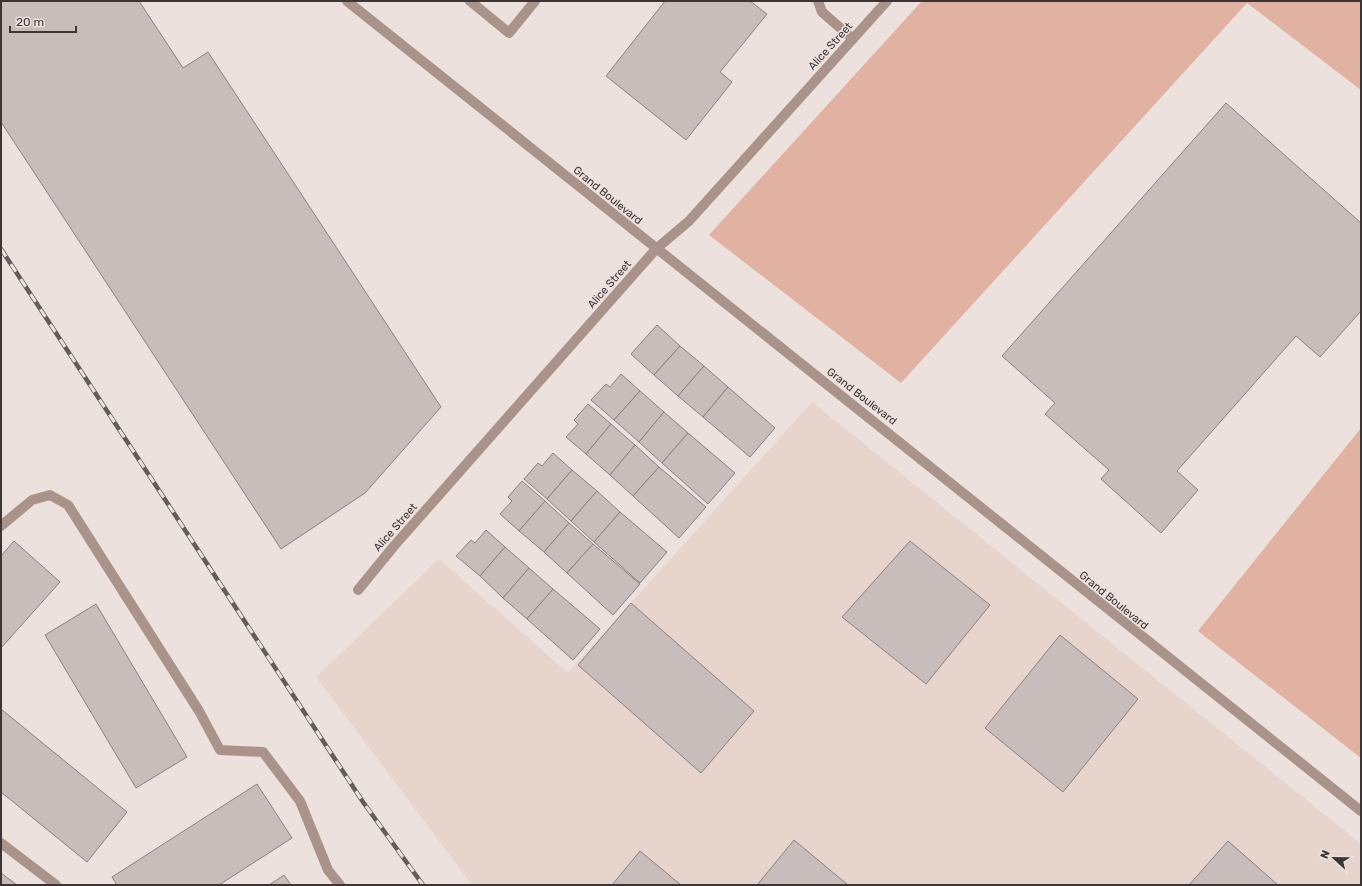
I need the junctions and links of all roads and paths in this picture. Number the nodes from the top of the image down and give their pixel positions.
1 (347, 1) edge
2 (470, 1) edge
3 (535, 1) edge
4 (818, 1) edge
5 (887, 1) edge
6 (853, 39) junction
7 (656, 249) junction
8 (1, 526) edge
9 (358, 590) dead end
10 (1361, 812) edge
11 (1, 844) edge
12 (56, 885) edge
13 (340, 885) edge

1 - 7 street, Grand Boulevard
2 - 3 street
4 - 6 street
5 - 6 street, Alice Street
6 - 7 street, Alice Street
7 - 9 street, Alice Street
7 - 10 street, Grand Boulevard
8 - 13 street
11 - 12 street

